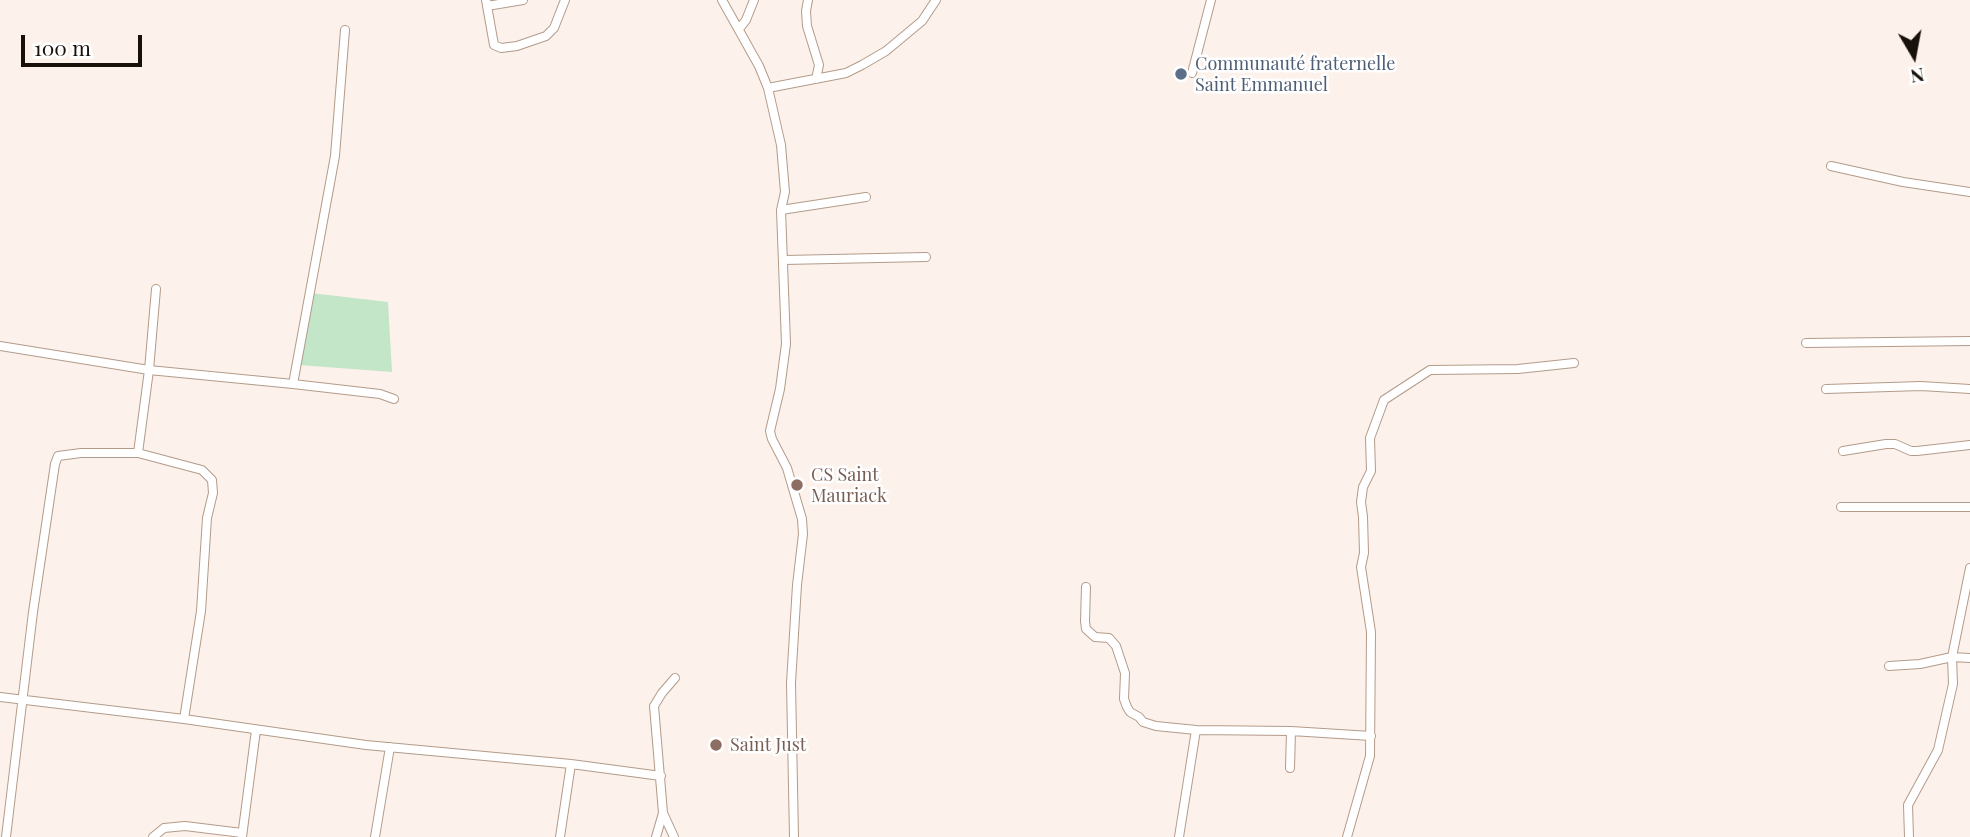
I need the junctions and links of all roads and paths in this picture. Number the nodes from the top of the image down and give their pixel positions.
1 (523, 0) edge
2 (565, 0) edge
3 (722, 0) edge
4 (754, 0) edge
5 (808, 0) edge
6 (936, 0) edge
7 (1211, 0) edge
8 (486, 3) edge
9 (739, 29) junction
10 (345, 30) dead end
11 (1192, 73) dead end
12 (816, 79) junction
13 (768, 88) junction
14 (1831, 166) dead end
15 (1970, 192) edge
16 (866, 197) dead end
17 (781, 210) junction
18 (926, 257) dead end
19 (784, 260) junction
20 (156, 289) dead end
21 (1970, 341) edge
22 (1806, 343) dead end
23 (0, 346) edge
24 (1574, 363) dead end
25 (149, 370) junction
26 (293, 384) junction
27 (1826, 389) dead end
28 (1970, 389) edge
29 (394, 398) dead end
30 (1970, 445) edge
31 (1843, 451) dead end
32 (138, 453) junction
33 (1970, 507) edge
34 (1841, 508) dead end
35 (1970, 568) edge
36 (1086, 587) dead end
37 (1952, 657) junction
38 (1970, 658) edge
39 (1889, 666) dead end
40 (675, 678) dead end
41 (0, 698) edge
42 (22, 700) junction
43 (184, 719) junction
44 (256, 730) junction
45 (1195, 730) junction
46 (1291, 731) junction
47 (1371, 736) junction
48 (390, 747) junction
49 (571, 764) junction
50 (1290, 768) dead end
51 (661, 776) junction
52 (663, 813) junction
53 (242, 835) edge
54 (6, 837) edge
55 (153, 837) edge
56 (375, 837) edge
57 (560, 837) edge
58 (656, 837) edge
59 (674, 837) edge
60 (794, 837) edge
61 (1179, 837) edge
62 (1347, 837) edge
63 (1909, 837) edge

1 - 8 street
2 - 8 street
3 - 9 street
4 - 9 street
5 - 12 street
6 - 12 street
7 - 11 street
9 - 13 street
10 - 26 street
12 - 13 street
13 - 17 street
14 - 15 street
16 - 17 street
17 - 19 street
18 - 19 street
19 - 60 street
20 - 25 street
21 - 22 street
23 - 25 street
24 - 47 street
25 - 26 street
25 - 32 street
26 - 29 street
27 - 28 street
30 - 31 street
32 - 42 street
32 - 43 street
33 - 34 street
35 - 37 street
36 - 45 street
37 - 38 street
37 - 39 street
37 - 63 street
40 - 51 street
41 - 42 street
42 - 43 street
42 - 54 street
43 - 44 street
44 - 48 street
44 - 53 street
45 - 46 street
45 - 61 street
46 - 47 street
46 - 50 street
47 - 62 street
48 - 49 street
48 - 56 street
49 - 51 street
49 - 57 street
51 - 52 street
52 - 58 street
52 - 59 street
53 - 55 street

